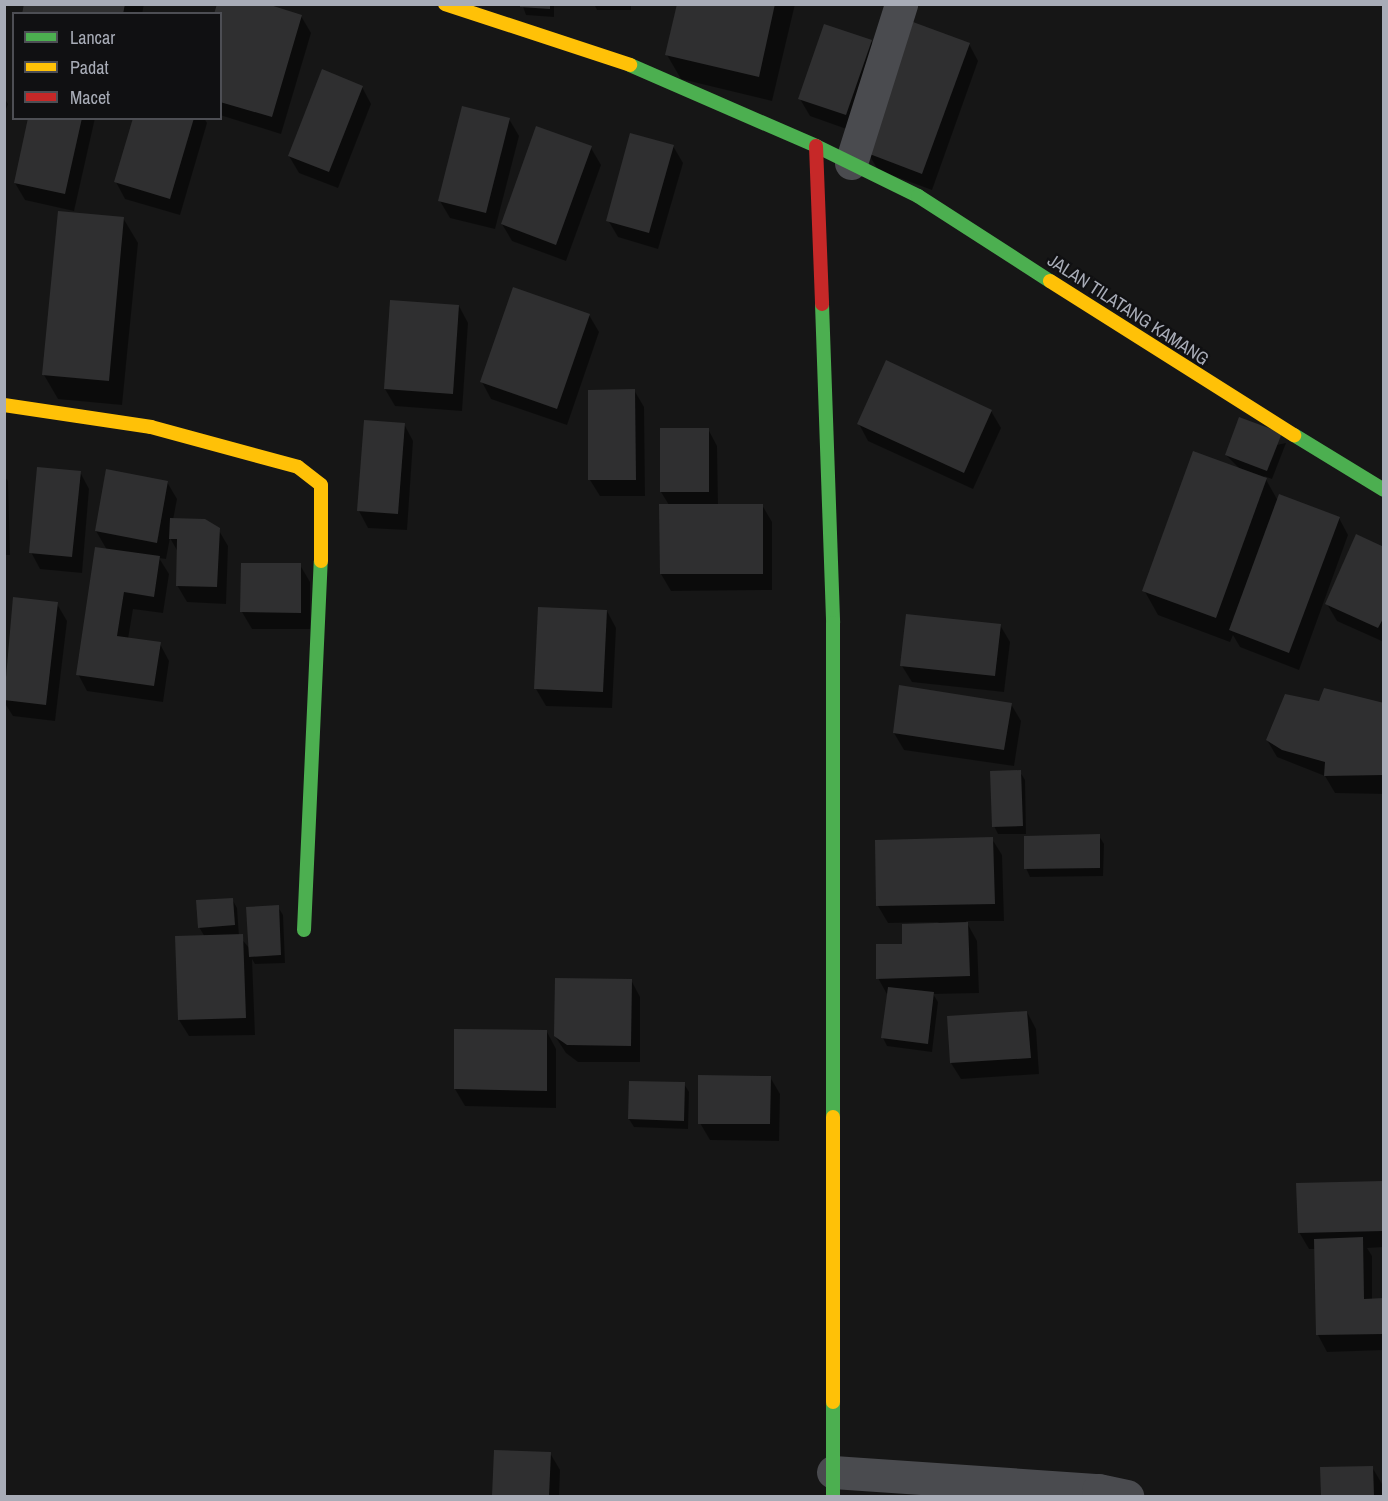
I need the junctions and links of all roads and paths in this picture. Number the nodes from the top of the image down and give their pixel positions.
1 (445, 4) edge
2 (901, 4) edge
3 (816, 146) junction
4 (852, 163) junction
5 (4, 405) edge
6 (1383, 490) edge
7 (304, 930) dead end
8 (833, 1484) edge
9 (1127, 1497) edge

1 - 3 street, JALAN TILATANG KAMANG
2 - 4 street
3 - 4 street, JALAN TILATANG KAMANG
3 - 8 street
4 - 6 street, JALAN TILATANG KAMANG
5 - 7 street
8 - 9 street

